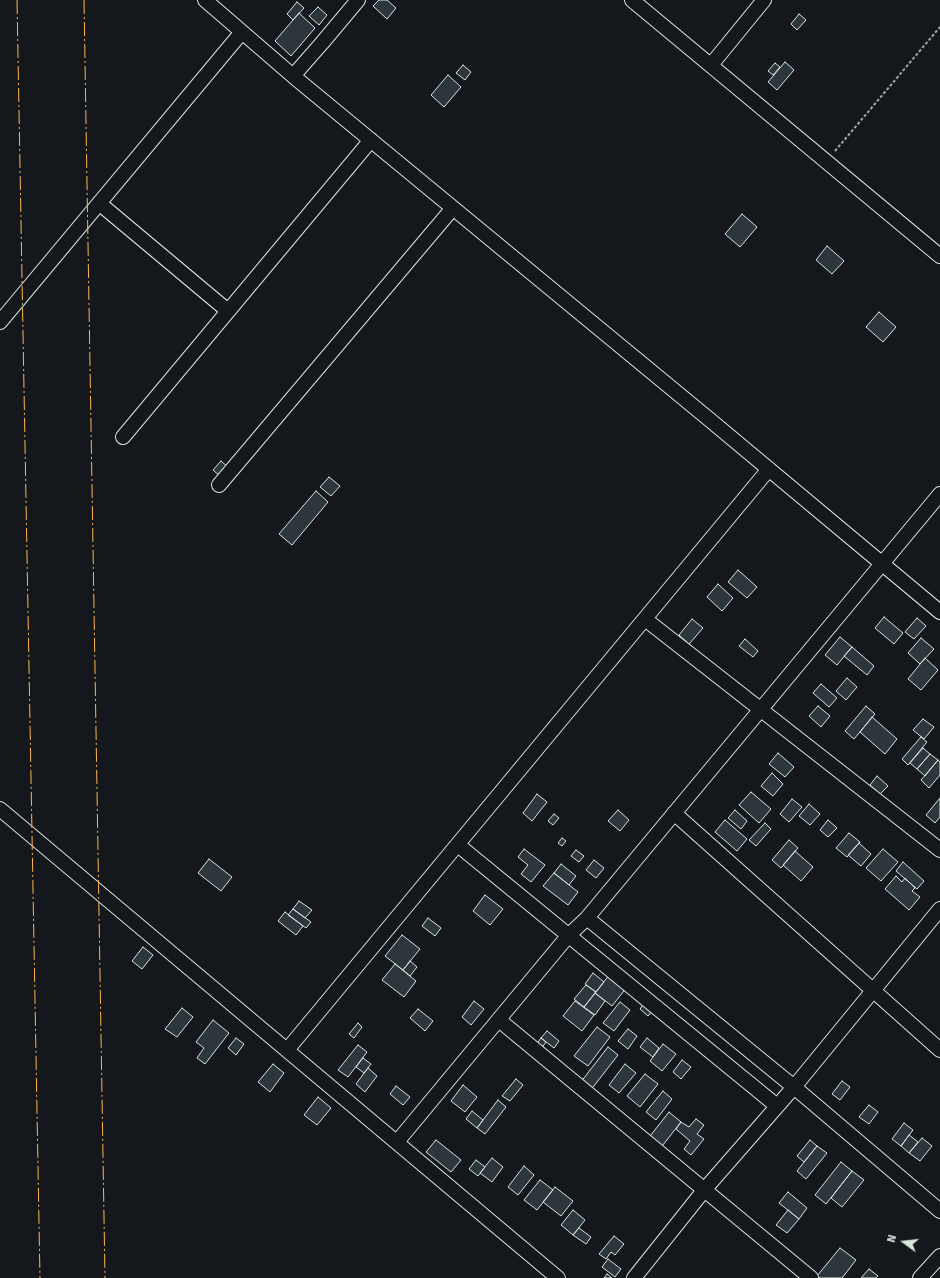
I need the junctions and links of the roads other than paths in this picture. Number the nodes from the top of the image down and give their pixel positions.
1 (205, 0) edge
2 (358, 0) edge
3 (632, 0) edge
4 (764, 0) edge
5 (242, 32) junction
6 (711, 65) junction
7 (293, 76) junction
8 (371, 140) junction
9 (99, 203) junction
10 (453, 208) junction
11 (938, 249) edge
12 (228, 311) junction
13 (0, 322) edge
14 (123, 437) dead end
15 (769, 469) junction
16 (219, 485) dead end
17 (940, 494) edge
18 (882, 564) junction
19 (940, 612) edge
20 (645, 619) junction
21 (761, 710) junction
22 (0, 808) edge
23 (674, 813) junction
24 (458, 845) junction
25 (940, 850) edge
26 (940, 909) edge
27 (587, 918) junction
28 (569, 936) junction
29 (873, 991) junction
30 (499, 1020) junction
31 (287, 1050) junction
32 (940, 1050) edge
33 (794, 1087) junction
34 (777, 1106) junction
35 (397, 1142) junction
36 (705, 1189) junction
37 (940, 1211) edge
38 (940, 1256) edge
39 (558, 1278) edge
40 (634, 1278) edge
41 (811, 1278) edge
42 (920, 1278) edge

1 - 5 street
2 - 7 street
3 - 6 street
4 - 6 street
5 - 7 street
5 - 9 street
6 - 11 street
7 - 8 street
8 - 10 street
8 - 12 street
9 - 12 street
9 - 13 street
10 - 15 street
10 - 16 street
12 - 14 street
15 - 18 street
15 - 20 street
17 - 18 street
18 - 19 street
18 - 21 street
20 - 21 street
20 - 24 street
21 - 23 street
21 - 25 street
22 - 31 street
23 - 27 street
23 - 29 street
24 - 28 street
24 - 31 street
26 - 29 street
27 - 28 street
27 - 33 street
28 - 30 street
28 - 34 street
29 - 32 street
29 - 33 street
30 - 35 street
30 - 36 street
31 - 35 street
33 - 34 street
33 - 37 street
34 - 36 street
35 - 39 street
36 - 40 street
36 - 41 street
38 - 42 street

